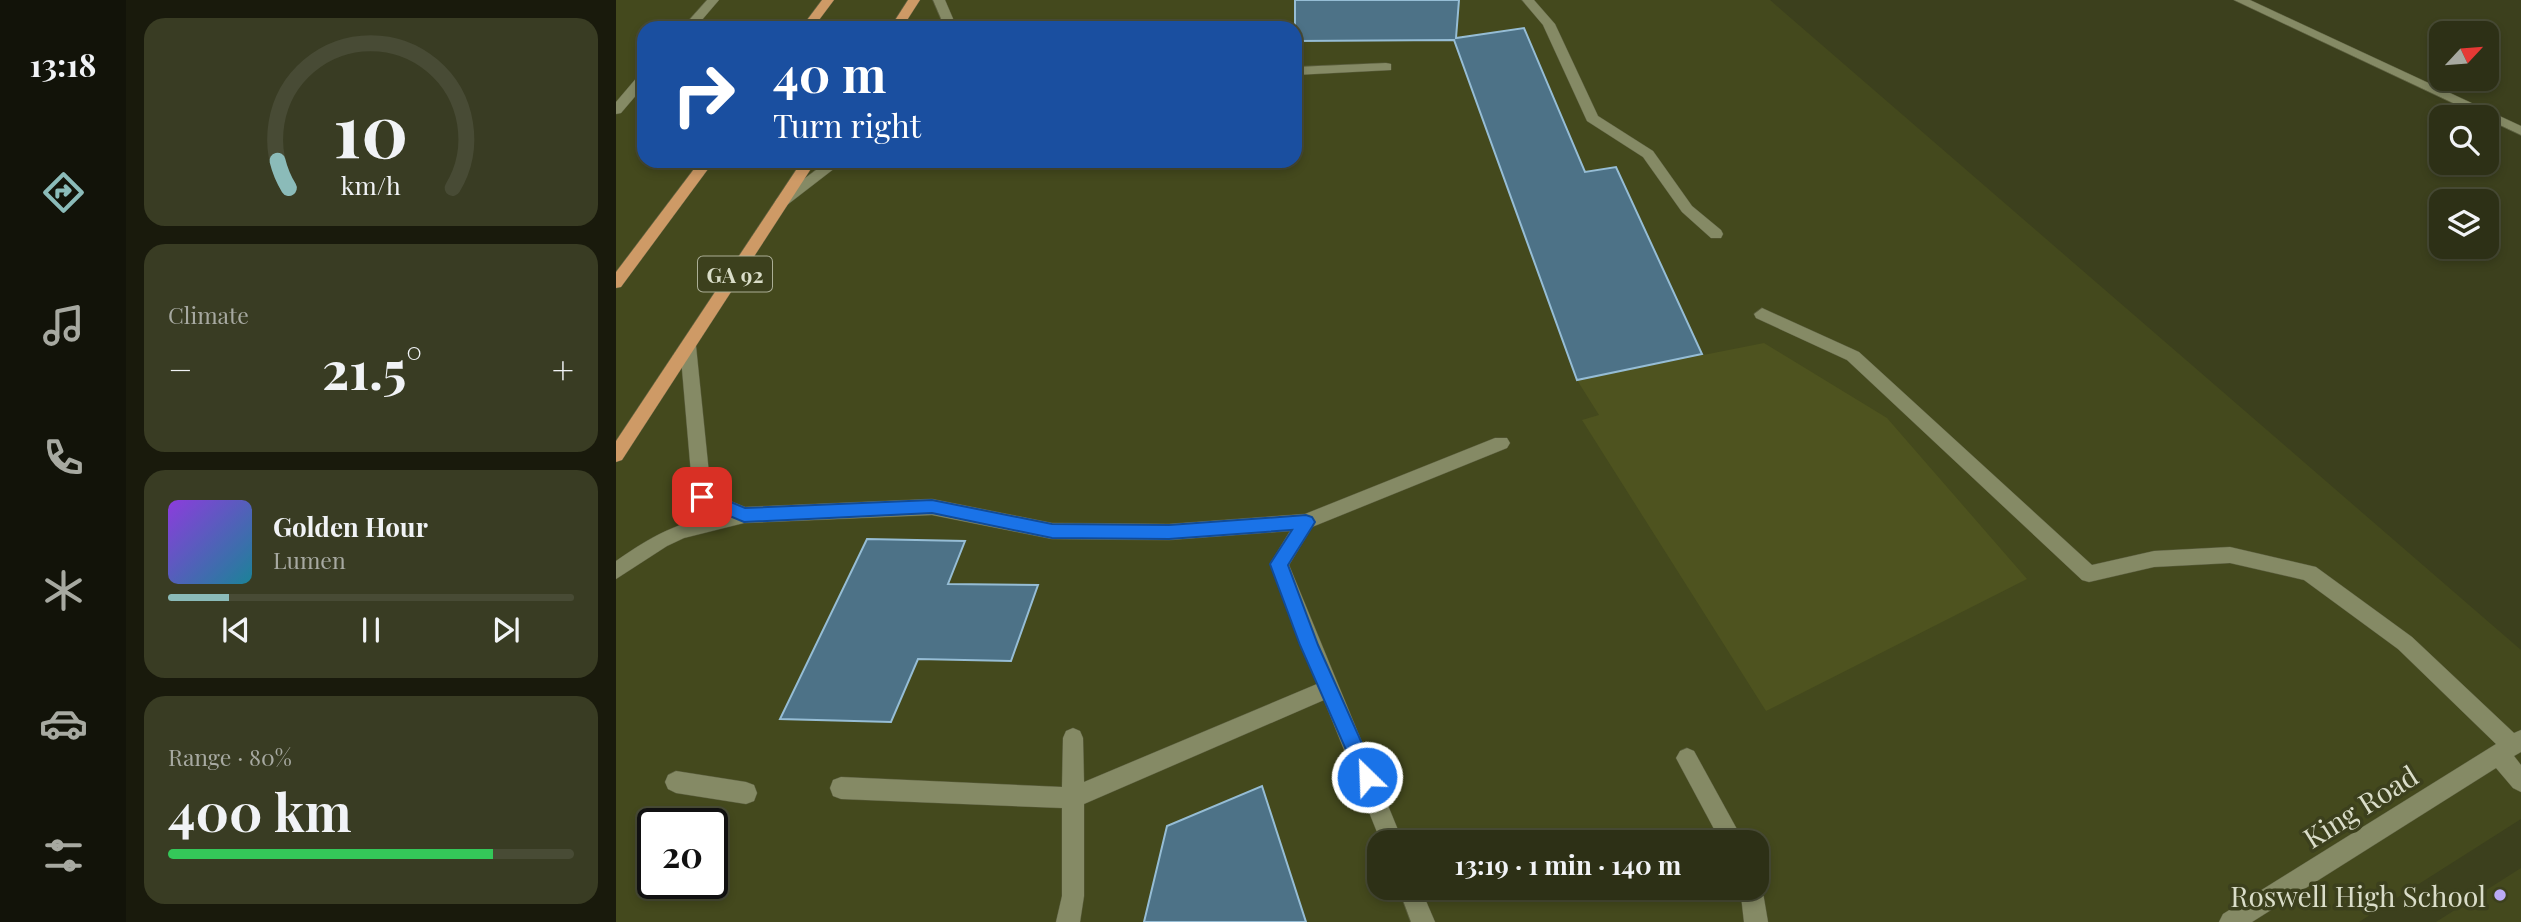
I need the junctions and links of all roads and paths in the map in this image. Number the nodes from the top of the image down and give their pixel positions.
1 (713, 0) edge
2 (828, 0) edge
3 (914, 0) edge
4 (939, 0) edge
5 (1528, 0) edge
6 (2240, 0) edge
7 (694, 21) edge
8 (812, 21) edge
9 (900, 21) edge
10 (948, 21) edge
11 (1386, 67) dead end
12 (1302, 71) edge
13 (637, 86) edge
14 (616, 110) edge
15 (2521, 131) edge
16 (702, 168) edge
17 (804, 168) edge
18 (828, 168) edge
19 (782, 202) junction
20 (1716, 234) dead end
21 (616, 283) edge
22 (1762, 314) dead end
23 (688, 346) junction
24 (1502, 443) dead end
25 (616, 456) edge
26 (744, 515) junction
27 (1306, 522) junction
28 (616, 571) edge
29 (1328, 689) junction
30 (1073, 738) dead end
31 (2510, 746) edge
32 (1687, 758) dead end
33 (2521, 769) edge
34 (2521, 781) edge
35 (676, 782) dead end
36 (841, 788) dead end
37 (746, 793) dead end
38 (1072, 798) junction
39 (1387, 830) edge
40 (1727, 830) edge
41 (1414, 900) edge
42 (1753, 900) edge
43 (1068, 922) edge
44 (1423, 922) edge
45 (1756, 922) edge
46 (2231, 922) edge

1 - 7 street
2 - 8 main road
3 - 9 main road
4 - 10 street
5 - 20 street
6 - 15 street
11 - 12 street
13 - 14 street
16 - 21 main road
17 - 19 main road, GA 92
18 - 19 street
19 - 23 main road, GA 92
22 - 31 street
23 - 25 main road, GA 92
23 - 26 street
24 - 27 street
26 - 27 street
26 - 28 street
27 - 29 street
29 - 38 street
29 - 39 street
30 - 38 street
31 - 33 street
31 - 34 street
31 - 46 street, King Road
32 - 40 street
35 - 37 street
36 - 38 street
38 - 43 street
41 - 44 street
42 - 45 street

